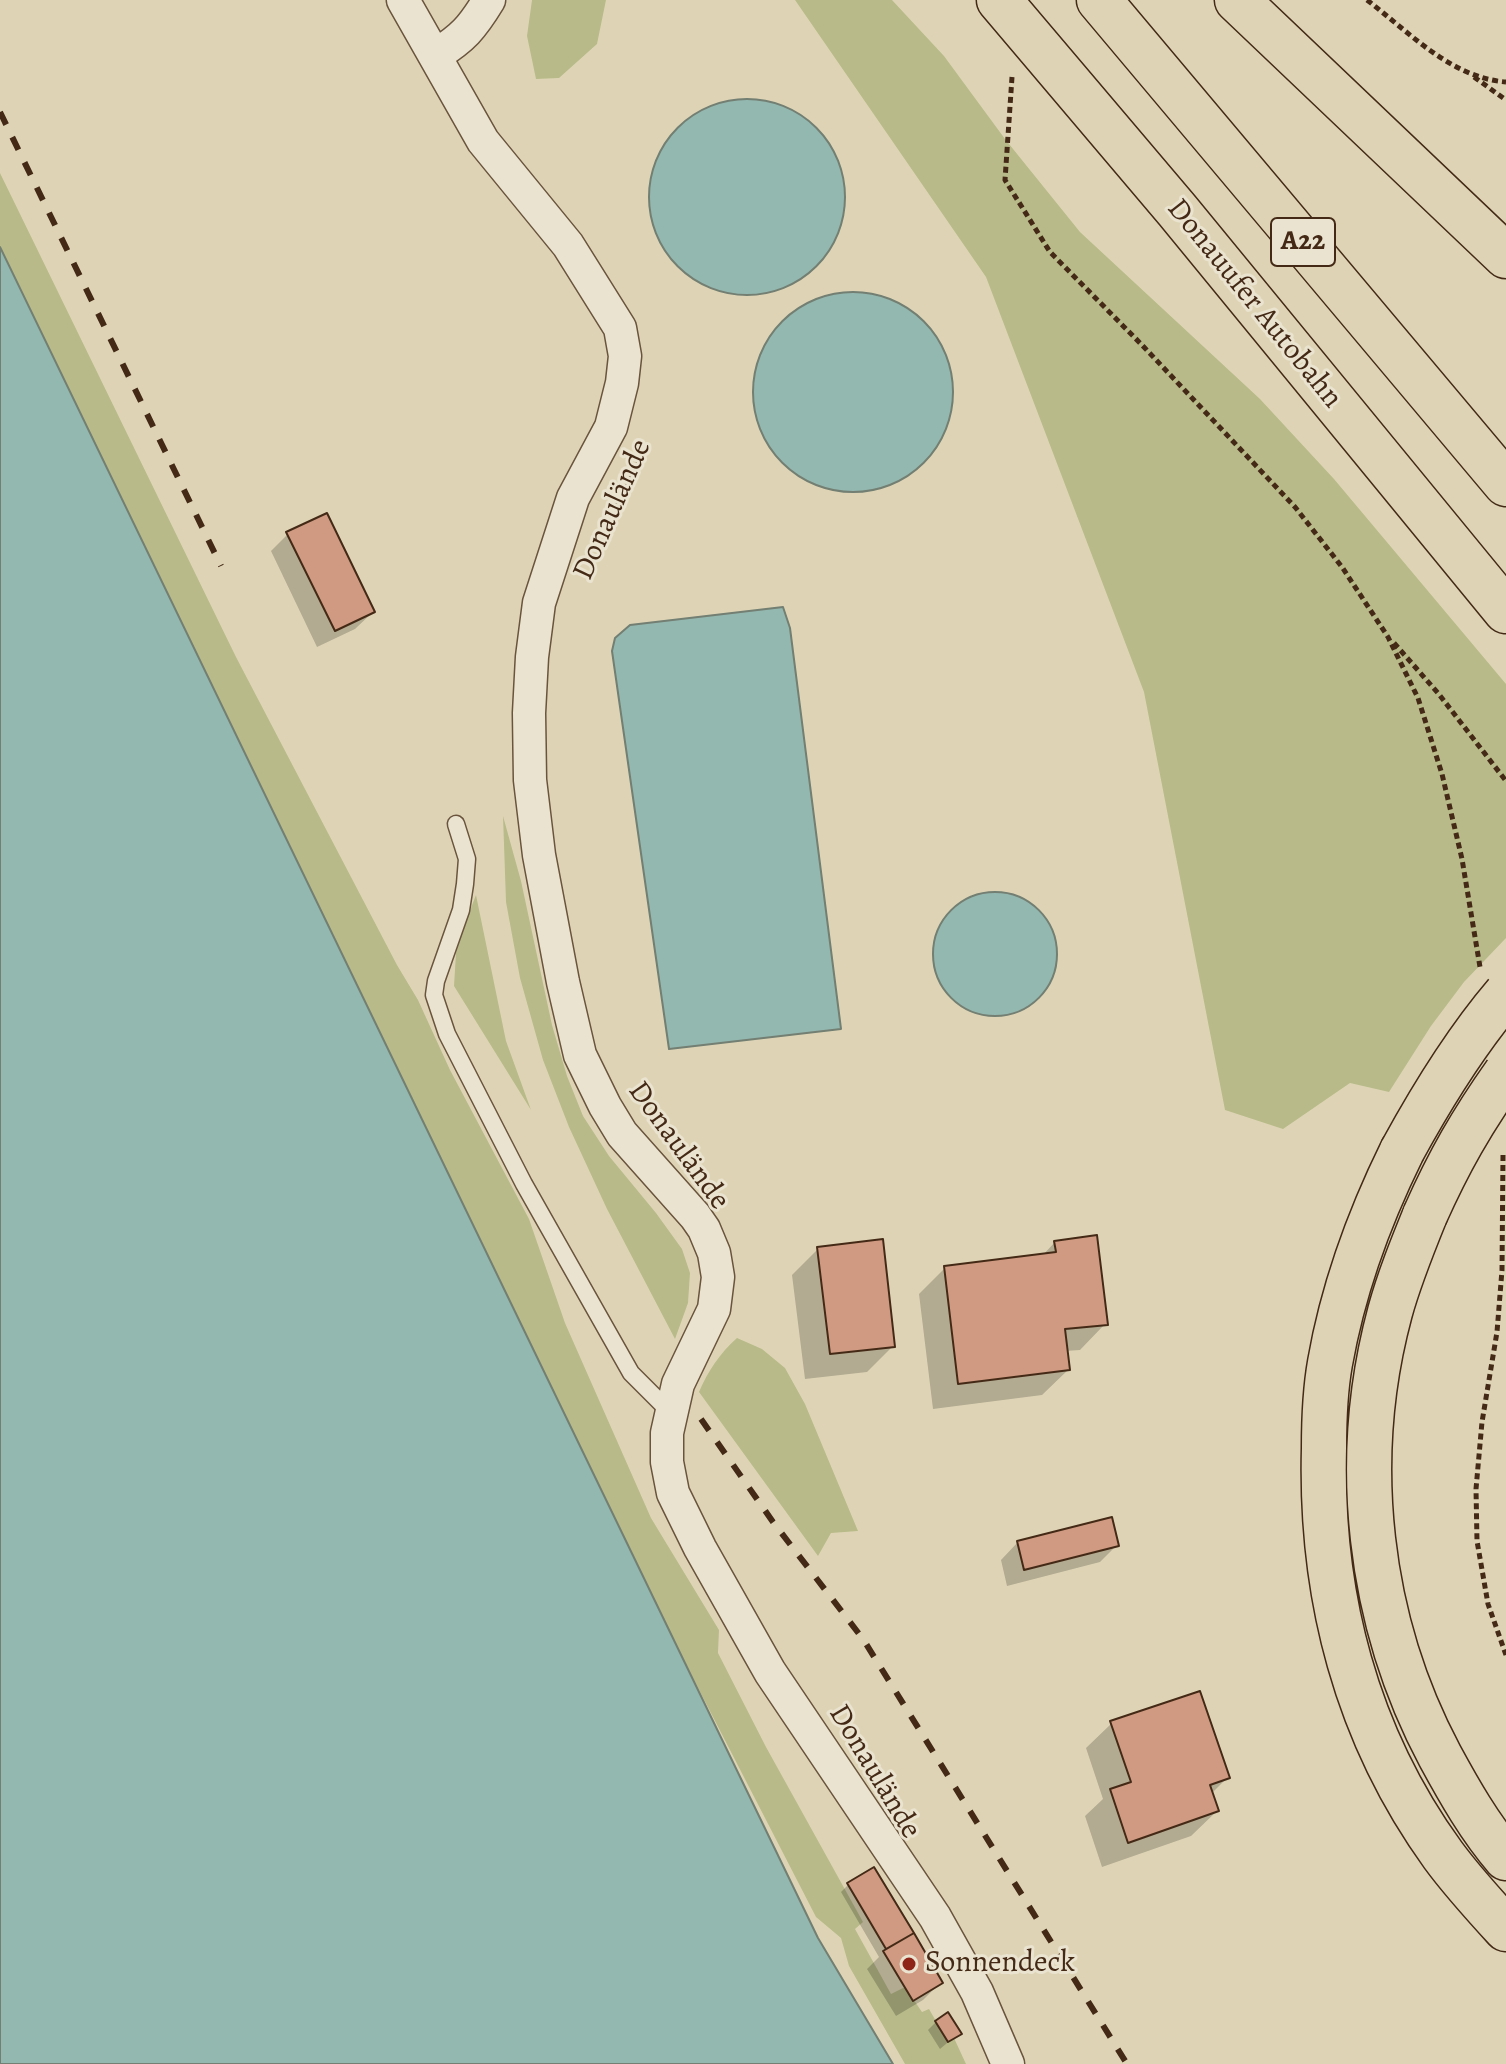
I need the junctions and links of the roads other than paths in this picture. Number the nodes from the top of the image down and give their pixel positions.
1 (403, 0) edge
2 (489, 0) edge
3 (1099, 0) edge
4 (1237, 0) edge
5 (1007, 10) edge
6 (436, 55) junction
7 (1506, 256) edge
8 (1506, 484) edge
9 (1506, 611) edge
10 (456, 824) dead end
11 (1506, 994) edge
12 (1506, 1073) edge
13 (672, 1414) junction
14 (1506, 1858) edge
15 (1506, 1929) edge
16 (1008, 2064) edge

1 - 6 street, Donaulände
2 - 6 street
3 - 8 highway, A22
4 - 7 highway
5 - 9 highway, Donauufer Autobahn / A22
6 - 13 street, Donaulände
10 - 13 lane
11 - 15 highway, bridge
12 - 14 highway, bridge
13 - 16 street, Donaulände

